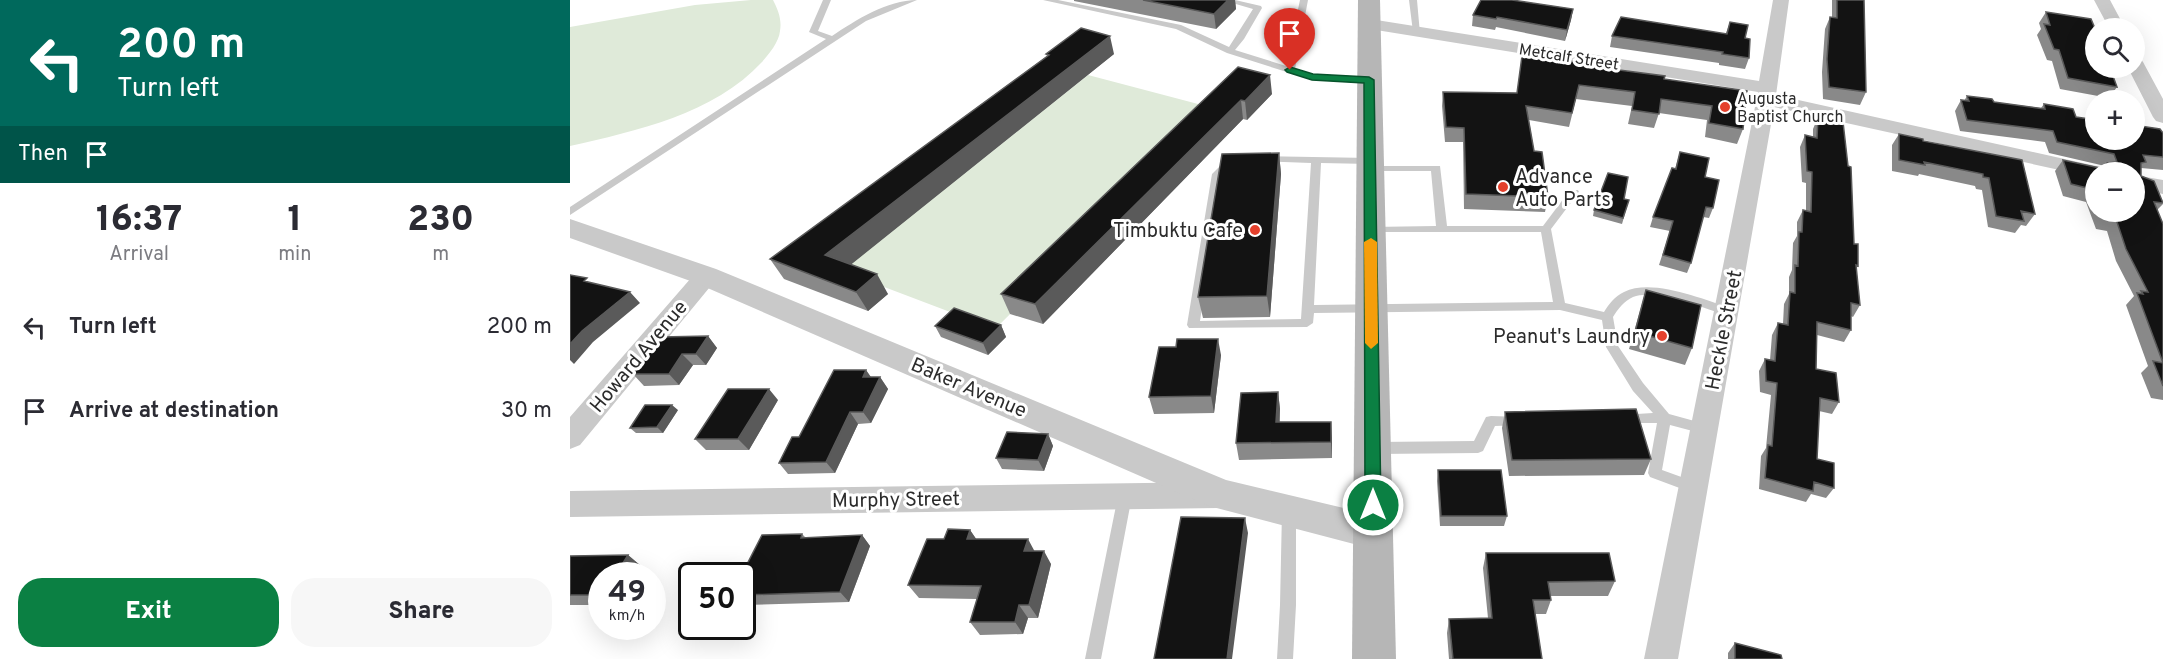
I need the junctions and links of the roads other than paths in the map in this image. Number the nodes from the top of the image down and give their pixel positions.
1 (827, 0) edge
2 (913, 0) edge
3 (1047, 0) edge
4 (1226, 0) edge
5 (1304, 0) edge
6 (1413, 0) edge
7 (1781, 0) edge
8 (2102, 0) edge
9 (892, 3) edge
10 (1259, 4) edge
11 (1370, 12) edge
12 (2112, 18) edge
13 (1418, 32) junction
14 (833, 39) junction
15 (1230, 51) junction
16 (1290, 70) junction
17 (2142, 78) edge
18 (1369, 80) junction
19 (1767, 94) junction
20 (2163, 117) edge
21 (1317, 159) junction
22 (1370, 165) junction
23 (2085, 169) edge
24 (2145, 184) edge
25 (2163, 188) edge
26 (1574, 192) dead end
27 (570, 212) edge
28 (570, 228) edge
29 (1442, 229) junction
30 (1546, 229) junction
31 (1371, 230) junction
32 (706, 276) junction
33 (1560, 306) junction
34 (1371, 308) junction
35 (1308, 309) junction
36 (1726, 310) junction
37 (1607, 317) junction
38 (1665, 418) junction
39 (1607, 419) edge
40 (1526, 420) edge
41 (1704, 429) junction
42 (570, 437) edge
43 (1372, 448) junction
44 (1694, 488) junction
45 (1222, 495) junction
46 (1125, 496) junction
47 (570, 504) edge
48 (1289, 511) junction
49 (1373, 532) junction
50 (1093, 659) edge
51 (1285, 659) edge
52 (1374, 659) edge
53 (1661, 659) edge

1 - 14 lane
2 - 9 lane
3 - 15 lane
4 - 10 lane
5 - 16 lane
6 - 13 lane
7 - 19 street, Heckle Street
8 - 12 street
9 - 14 lane
10 - 15 lane
11 - 13 street, Metcalf Street
11 - 18 main road
13 - 19 street, Metcalf Street
14 - 27 lane
15 - 16 lane
16 - 18 lane
17 - 20 street
18 - 22 main road
19 - 23 street, Metcalf Street
19 - 36 street, Heckle Street
21 - 22 lane
21 - 35 lane
21 - 35 lane
22 - 29 lane
22 - 31 main road
24 - 25 street
26 - 30 lane
28 - 32 street, Baker Avenue
29 - 30 lane
29 - 31 lane
30 - 33 lane
31 - 34 main road
32 - 42 street, Howard Avenue
32 - 45 street, Baker Avenue
33 - 34 lane
33 - 37 lane
34 - 35 lane
34 - 43 main road
36 - 37 lane
36 - 41 street, Heckle Street
37 - 38 lane
38 - 39 lane
38 - 41 lane
38 - 44 lane
40 - 43 lane
41 - 44 street, Heckle Street
43 - 49 main road
44 - 53 street, Heckle Street
45 - 46 street, Murphy Street
45 - 48 street, Baker Avenue
46 - 47 street, Murphy Street
46 - 50 lane
48 - 49 street, Baker Avenue
48 - 51 lane
49 - 52 main road

